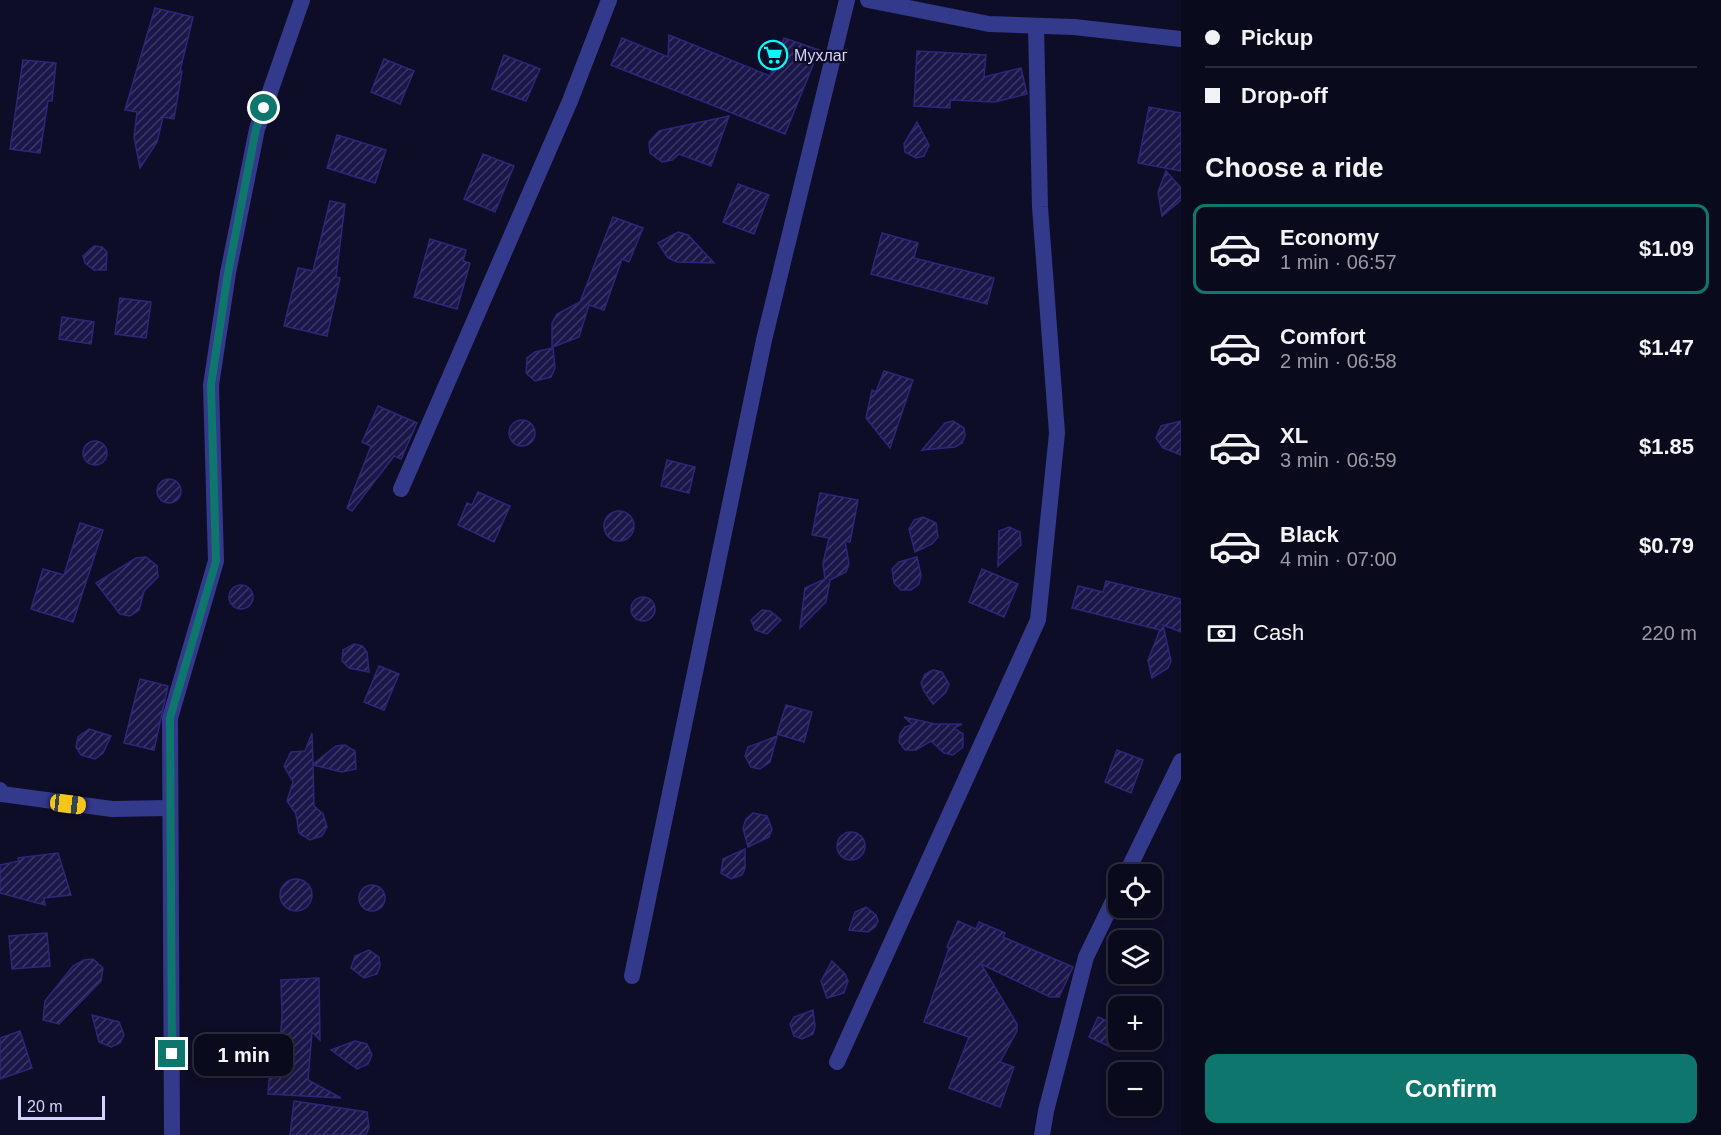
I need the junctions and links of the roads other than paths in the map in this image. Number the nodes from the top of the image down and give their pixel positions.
1 (302, 0) edge
2 (609, 0) edge
3 (847, 0) edge
4 (868, 0) edge
5 (955, 0) edge
6 (936, 12) junction
7 (1035, 26) junction
8 (1181, 39) edge
9 (401, 489) dead end
10 (1181, 761) edge
11 (0, 790) edge
12 (169, 808) junction
13 (1131, 864) edge
14 (1108, 912) edge
15 (632, 976) dead end
16 (837, 1062) dead end
17 (172, 1135) edge
18 (1042, 1135) edge

1 - 12 street
2 - 9 street
3 - 15 street
4 - 6 street
5 - 6 street
6 - 7 street
7 - 8 street
7 - 16 street
10 - 13 street
11 - 12 street
12 - 17 street
14 - 18 street

